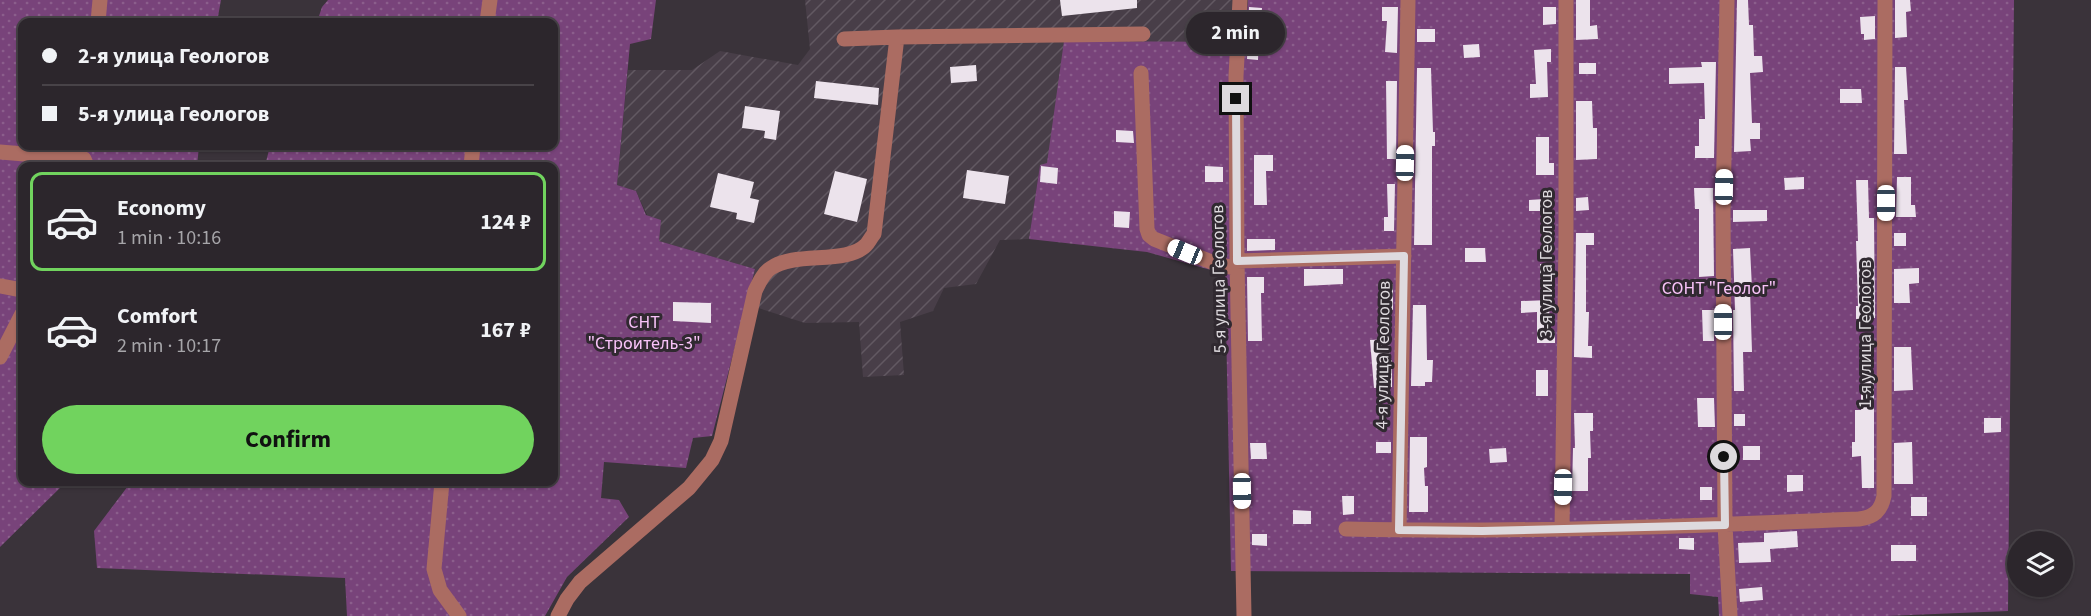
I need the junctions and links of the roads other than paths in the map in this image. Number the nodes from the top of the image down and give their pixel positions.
1 (100, 0) edge
2 (489, 0) edge
3 (1240, 0) edge
4 (1408, 0) edge
5 (1566, 0) edge
6 (1727, 0) edge
7 (1885, 0) edge
8 (98, 18) edge
9 (487, 18) edge
10 (1143, 34) dead end
11 (897, 37) junction
12 (844, 39) dead end
13 (1141, 73) dead end
14 (0, 152) edge
15 (86, 157) edge
16 (1404, 256) junction
17 (1237, 265) junction
18 (0, 286) edge
19 (18, 289) edge
20 (18, 322) edge
21 (0, 357) edge
22 (442, 486) edge
23 (1725, 525) junction
24 (1346, 529) dead end
25 (1562, 529) junction
26 (1399, 530) junction
27 (1730, 610) edge
28 (459, 616) edge
29 (558, 616) edge
30 (1244, 616) edge

1 - 8 street
2 - 9 street
3 - 17 street, 5-я улица Геологов
4 - 16 street, 4-я улица Геологов
5 - 25 street, 3-я улица Геологов
6 - 23 street
7 - 23 street, 1-я улица Геологов
10 - 11 street
11 - 12 street
11 - 29 street
13 - 17 street
14 - 15 street
16 - 17 street
16 - 26 street, 4-я улица Геологов
17 - 30 street, 5-я улица Геологов
18 - 19 street
20 - 21 street
22 - 28 street
23 - 25 street
23 - 27 street
24 - 26 street
25 - 26 street

